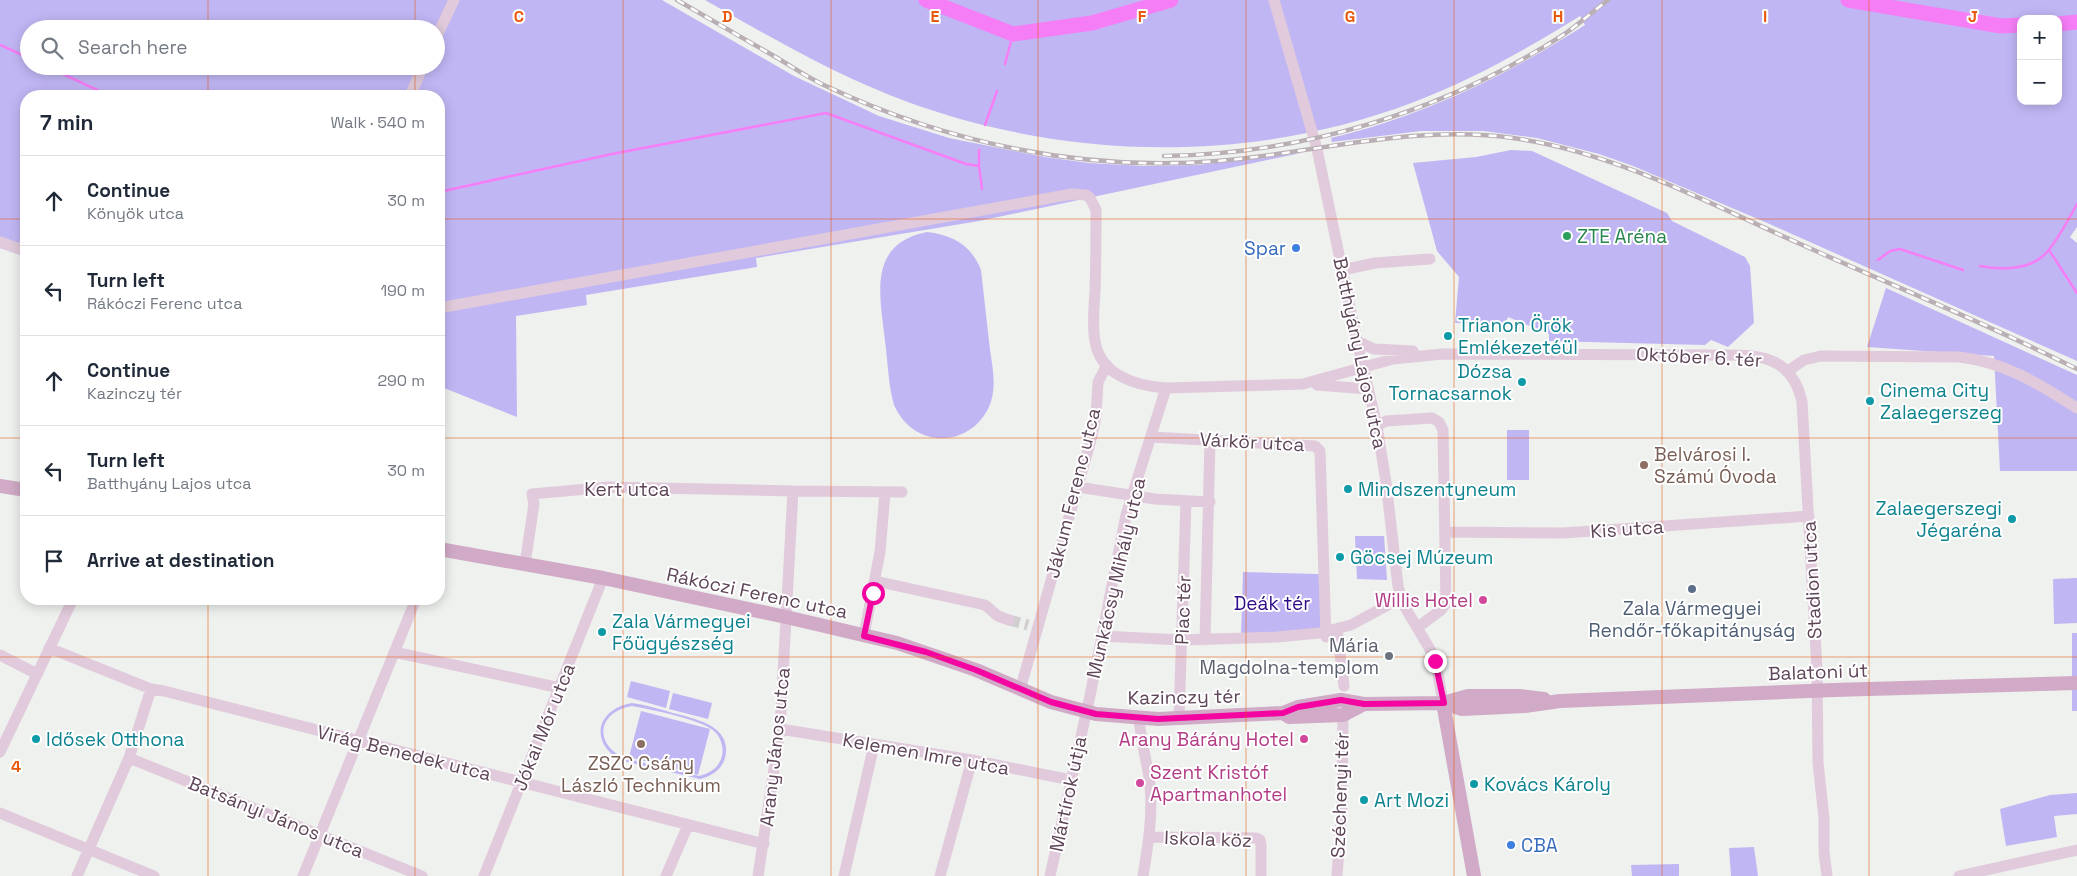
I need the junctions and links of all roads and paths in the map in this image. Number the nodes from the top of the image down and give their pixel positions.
1 (454, 0) edge
2 (1274, 0) edge
3 (445, 20) edge
4 (419, 75) edge
5 (413, 90) edge
6 (0, 242) edge
7 (20, 249) edge
8 (1430, 259) dead end
9 (1342, 270) junction
10 (445, 307) edge
11 (1357, 341) junction
12 (1442, 354) junction
13 (1107, 365) junction
14 (1364, 368) junction
15 (1788, 371) junction
16 (1303, 384) junction
17 (1166, 388) junction
18 (1368, 389) junction
19 (2077, 408) edge
20 (1377, 426) junction
21 (1151, 437) junction
22 (1210, 440) junction
23 (0, 486) edge
24 (1078, 487) junction
25 (20, 489) edge
26 (793, 492) junction
27 (902, 492) dead end
28 (886, 493) junction
29 (1132, 496) junction
30 (1186, 501) junction
31 (1210, 502) junction
32 (1809, 516) junction
33 (1446, 532) junction
34 (445, 550) edge
35 (525, 564) junction
36 (603, 578) junction
37 (876, 581) junction
38 (1401, 598) junction
39 (70, 605) edge
40 (414, 605) edge
41 (786, 617) junction
42 (1009, 620) tunnel mouth
43 (1418, 627) junction
44 (1337, 629) junction
45 (1326, 635) junction
46 (864, 636) junction
47 (1101, 636) junction
48 (1182, 640) junction
49 (1204, 640) junction
50 (49, 648) junction
51 (394, 652) junction
52 (0, 655) edge
53 (37, 674) junction
54 (2077, 683) edge
55 (1344, 686) dead end
56 (560, 688) junction
57 (151, 689) junction
58 (1020, 690) junction
59 (1817, 691) junction
60 (1560, 701) junction
61 (1444, 703) junction
62 (1364, 704) junction
63 (1462, 709) junction
64 (1086, 712) junction
65 (1283, 713) junction
66 (1343, 715) junction
67 (1179, 718) junction
68 (1140, 719) junction
69 (780, 729) junction
70 (1450, 734) junction
71 (358, 741) junction
72 (874, 745) junction
73 (0, 752) edge
74 (129, 758) junction
75 (972, 760) junction
76 (1071, 780) junction
77 (521, 783) junction
78 (0, 813) edge
79 (688, 826) junction
80 (319, 835) junction
81 (1150, 837) junction
82 (764, 844) junction
83 (88, 849) junction
84 (2077, 850) edge
85 (1824, 852) junction
86 (1995, 872) edge
87 (77, 876) edge
88 (154, 876) edge
89 (303, 876) edge
90 (422, 876) edge
91 (484, 876) edge
92 (666, 876) edge
93 (758, 876) edge
94 (844, 876) edge
95 (940, 876) edge
96 (1050, 876) edge
97 (1143, 876) edge
98 (1261, 876) edge
99 (1337, 876) edge
100 (1474, 876) edge
101 (1820, 876) edge
102 (1827, 876) edge
103 (1959, 876) edge

1 - 3 street
2 - 9 street, Batthyány Lajos utca
4 - 5 street
6 - 7 street
8 - 9 street
9 - 11 street, Batthyány Lajos utca
10 - 13 street
11 - 12 street
11 - 14 street, Batthyány Lajos utca
12 - 14 street, Október 6. tér
12 - 15 street, Október 6. tér
13 - 17 street
13 - 24 street, Jákum Ferenc utca
14 - 16 street, Október 6. tér
14 - 18 street, Batthyány Lajos utca
15 - 19 street, Október 6. tér
15 - 32 street, Stadion utca
16 - 17 street
16 - 18 street
17 - 21 street, Munkácsy Mihály utca
18 - 20 street, Batthyány Lajos utca
20 - 33 street
20 - 38 street, Batthyány Lajos utca
21 - 22 street, Várkör utca
21 - 29 street, Munkácsy Mihály utca
22 - 31 street, Piac tér
22 - 45 street, Várkör utca
23 - 25 main road
24 - 29 street
24 - 58 street, Jákum Ferenc utca
26 - 28 street, Kert utca
26 - 35 street, Kert utca
26 - 41 street
27 - 28 street, Kert utca
28 - 37 street
29 - 30 street
29 - 47 street, Munkácsy Mihály utca
30 - 31 street
30 - 48 street, Piac tér
31 - 49 street, Piac tér
32 - 33 street, Kis utca
32 - 59 street, Stadion utca
33 - 43 street
34 - 35 main road, Rákóczi Ferenc utca
35 - 36 main road, Rákóczi Ferenc utca
36 - 41 main road, Rákóczi Ferenc utca
36 - 56 street, Jókai Mór utca
37 - 42 street
37 - 46 street
38 - 43 street, Batthyány Lajos utca
38 - 44 street
39 - 50 street
40 - 51 street
41 - 46 main road, Rákóczi Ferenc utca
41 - 69 street, Arany János utca
43 - 61 street, Batthyány Lajos utca
44 - 45 street
44 - 55 street
45 - 49 street
46 - 58 main road, Rákóczi Ferenc utca
47 - 48 street
47 - 64 street, Munkácsy Mihály utca
48 - 49 street
48 - 67 street, Piac tér
50 - 53 street
50 - 57 street, Virág Benedek utca
51 - 56 street
51 - 71 street
52 - 53 street
53 - 73 street
54 - 59 main road, Balatoni út
56 - 77 street, Jókai Mór utca
57 - 71 street, Virág Benedek utca
57 - 74 street
58 - 64 main road, Rákóczi Ferenc utca
59 - 60 main road, Balatoni út
59 - 85 street, Stadion utca
60 - 61 main road, Balatoni út
60 - 63 main road, Balatoni út
61 - 62 main road, Kazinczy tér
61 - 63 main road, Balatoni út
61 - 70 main road
62 - 65 main road, Kazinczy tér
62 - 66 main road, Kazinczy tér
63 - 70 main road
64 - 68 main road, Kazinczy tér
64 - 76 street, Mártírok útja
65 - 66 main road, Kazinczy tér
65 - 67 main road, Kazinczy tér
66 - 99 street, Széchenyi tér
67 - 68 main road, Kazinczy tér
68 - 81 street
69 - 72 street, Kelemen Imre utca
69 - 82 street, Arany János utca
70 - 100 main road
71 - 77 street, Virág Benedek utca
71 - 80 street
72 - 75 street, Kelemen Imre utca
72 - 94 street
74 - 80 street, Batsányi János utca
74 - 83 street
75 - 76 street, Kelemen Imre utca
75 - 95 street
76 - 96 street, Mártírok útja
77 - 79 street, Virág Benedek utca
77 - 91 street, Jókai Mór utca
78 - 83 street
79 - 82 street, Virág Benedek utca
79 - 92 street
80 - 89 street
80 - 90 street, Batsányi János utca
81 - 97 street
81 - 98 street, Iskola köz
82 - 93 street, Arany János utca
83 - 87 street
83 - 88 street
84 - 86 street
85 - 101 street, Stadion utca
85 - 102 street, Stadion utca
86 - 103 street

